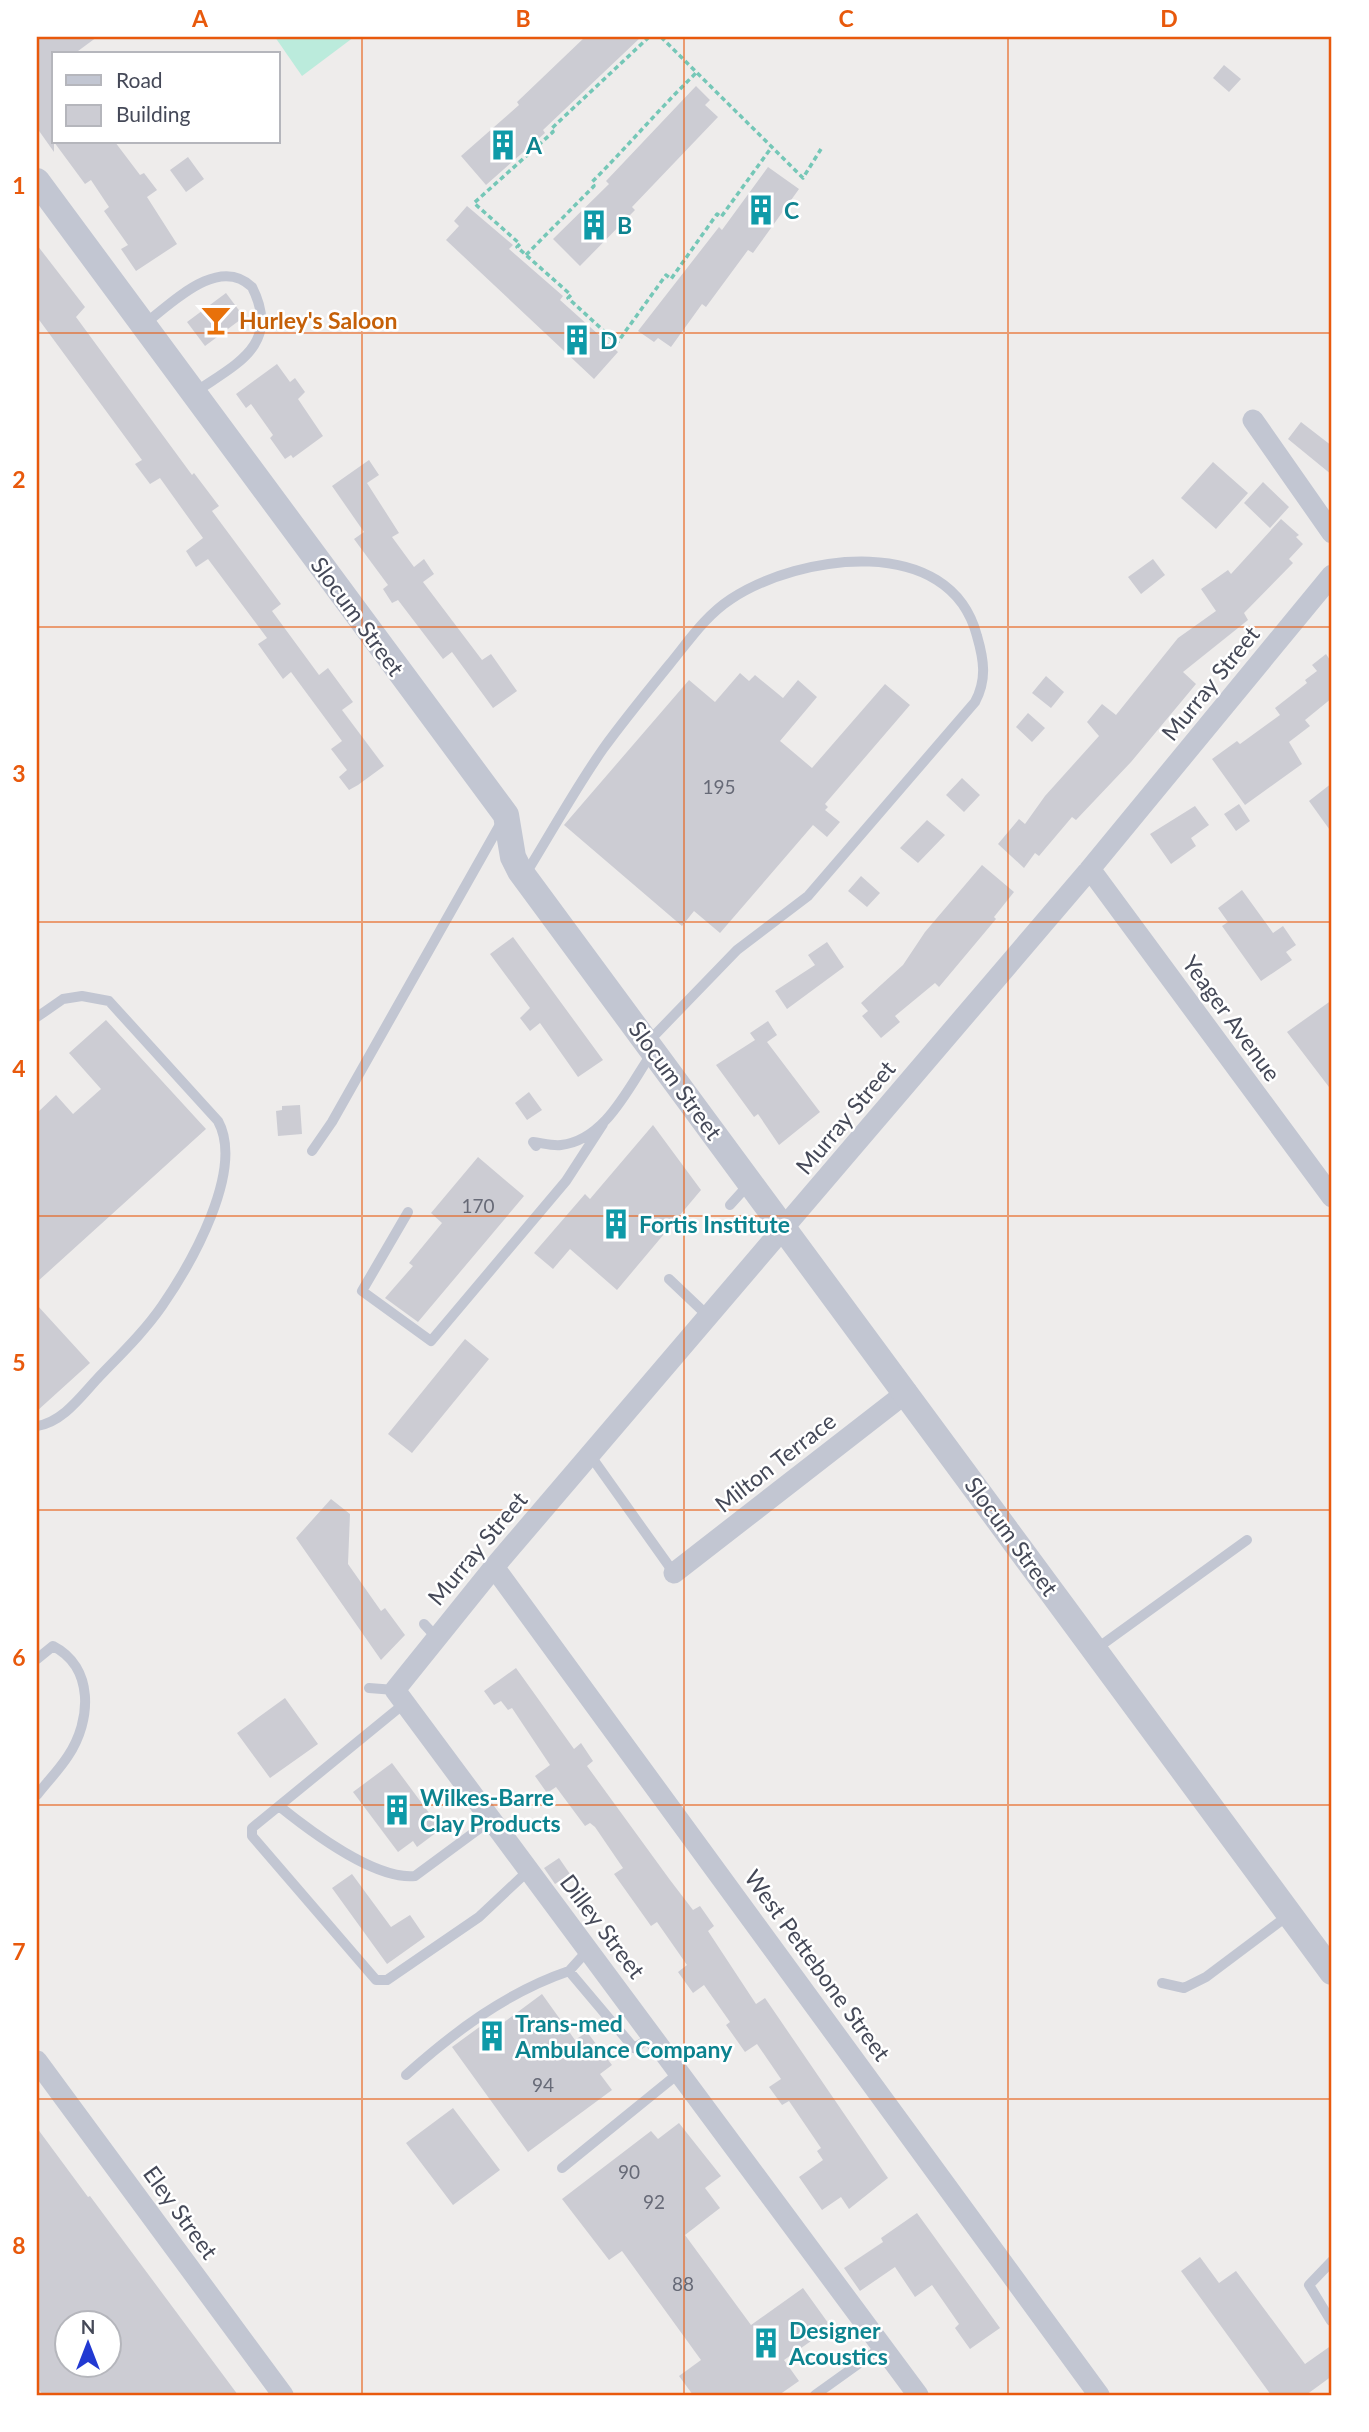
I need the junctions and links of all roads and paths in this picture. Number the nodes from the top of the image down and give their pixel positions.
1 (649, 37) edge
2 (661, 37) edge
3 (697, 72) junction
4 (771, 148) junction
5 (821, 149) dead end
6 (37, 181) edge
7 (526, 255) junction
8 (143, 325) junction
9 (194, 393) junction
10 (1253, 419) dead end
11 (1332, 533) edge
12 (1332, 575) edge
13 (506, 815) junction
14 (1090, 869) junction
15 (525, 876) junction
16 (37, 1017) edge
17 (651, 1046) junction
18 (603, 1124) junction
19 (536, 1146) dead end
20 (312, 1151) dead end
21 (750, 1182) junction
22 (1332, 1197) edge
23 (730, 1205) dead end
24 (408, 1212) dead end
25 (783, 1226) junction
26 (669, 1279) dead end
27 (708, 1316) junction
28 (907, 1392) junction
29 (37, 1426) edge
30 (590, 1455) junction
31 (1247, 1540) dead end
32 (494, 1567) junction
33 (674, 1573) joint
34 (1096, 1649) junction
35 (37, 1659) edge
36 (369, 1688) dead end
37 (400, 1696) junction
38 (37, 1795) edge
39 (279, 1806) junction
40 (491, 1820) junction
41 (529, 1870) junction
42 (1290, 1914) junction
43 (588, 1950) junction
44 (569, 1971) junction
45 (1332, 1972) edge
46 (1162, 1983) dead end
47 (652, 2037) junction
48 (37, 2061) edge
49 (679, 2073) junction
50 (406, 2076) dead end
51 (562, 2168) dead end
52 (1332, 2260) edge
53 (1331, 2320) edge
54 (883, 2347) junction
55 (283, 2395) edge
56 (815, 2395) edge
57 (918, 2395) edge
58 (1099, 2395) edge

1 - 7 path
2 - 3 path
3 - 4 path
3 - 7 path
4 - 5 path
4 - 7 path
6 - 8 street, Slocum Street
8 - 9 street, Slocum Street
8 - 9 lane
9 - 13 street, Slocum Street
10 - 11 street
12 - 14 street, Murray Street
13 - 15 street, Slocum Street
13 - 20 lane
14 - 22 street, Yeager Avenue
14 - 25 street, Murray Street
15 - 17 street, Slocum Street
15 - 17 lane
16 - 29 lane
17 - 18 lane
17 - 21 street, Slocum Street
18 - 19 lane
18 - 24 lane
21 - 23 lane
21 - 25 street, Slocum Street
25 - 27 street, Murray Street
25 - 28 street, Slocum Street
26 - 27 lane
27 - 30 street, Murray Street
28 - 33 street, Milton Terrace
28 - 34 street, Slocum Street
30 - 32 street, Murray Street
30 - 33 lane
31 - 34 lane
32 - 37 street, Murray Street
32 - 58 street, West Pettebone Street
34 - 42 street, Slocum Street
35 - 38 lane
36 - 37 lane
37 - 39 lane
37 - 40 street, Dilley Street
39 - 40 lane
39 - 41 lane
40 - 41 street, Dilley Street
41 - 43 street, Dilley Street
42 - 45 street, Slocum Street
42 - 46 lane
43 - 44 lane
43 - 47 street, Dilley Street
44 - 47 lane
44 - 50 lane
47 - 49 street, Dilley Street
48 - 55 street, Eley Street
49 - 51 lane
49 - 54 street, Dilley Street
52 - 53 lane
54 - 56 lane
54 - 57 street, Dilley Street

